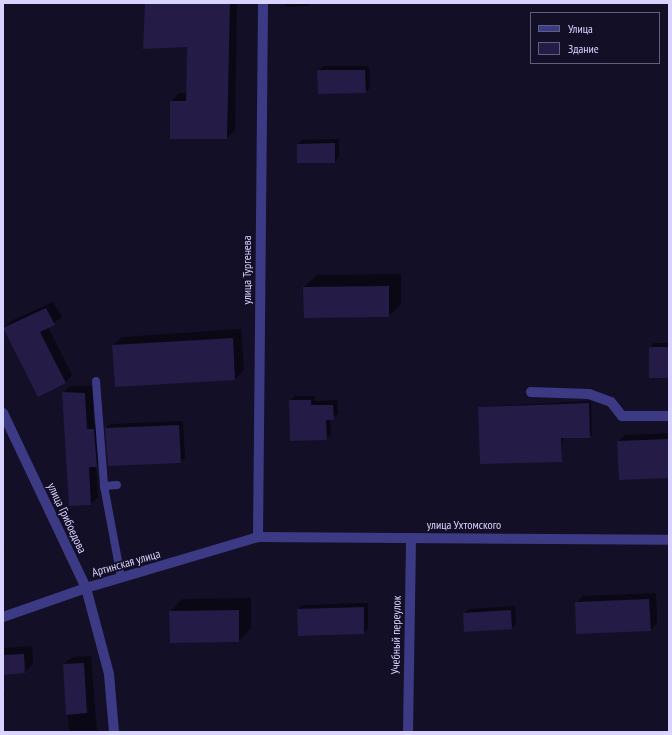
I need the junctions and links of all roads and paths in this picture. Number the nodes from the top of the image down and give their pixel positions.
1 (263, 3) edge
2 (96, 381) dead end
3 (531, 392) dead end
4 (3, 413) edge
5 (669, 416) edge
6 (117, 485) dead end
7 (104, 486) junction
8 (258, 537) junction
9 (411, 538) junction
10 (669, 540) edge
11 (122, 577) junction
12 (86, 588) junction
13 (3, 617) edge
14 (114, 732) edge
15 (408, 732) edge

1 - 8 street, улица Тургенева
2 - 7 lane
3 - 5 street
4 - 12 street, улица Грибоедова
6 - 7 lane
7 - 11 lane
8 - 9 street, улица Ухтомского
8 - 11 street, Артинская улица
9 - 10 street, улица Ухтомского
9 - 15 street, Учебный переулок
11 - 12 street, Артинская улица
12 - 13 street, Артинская улица
12 - 14 street, улица Грибоедова

